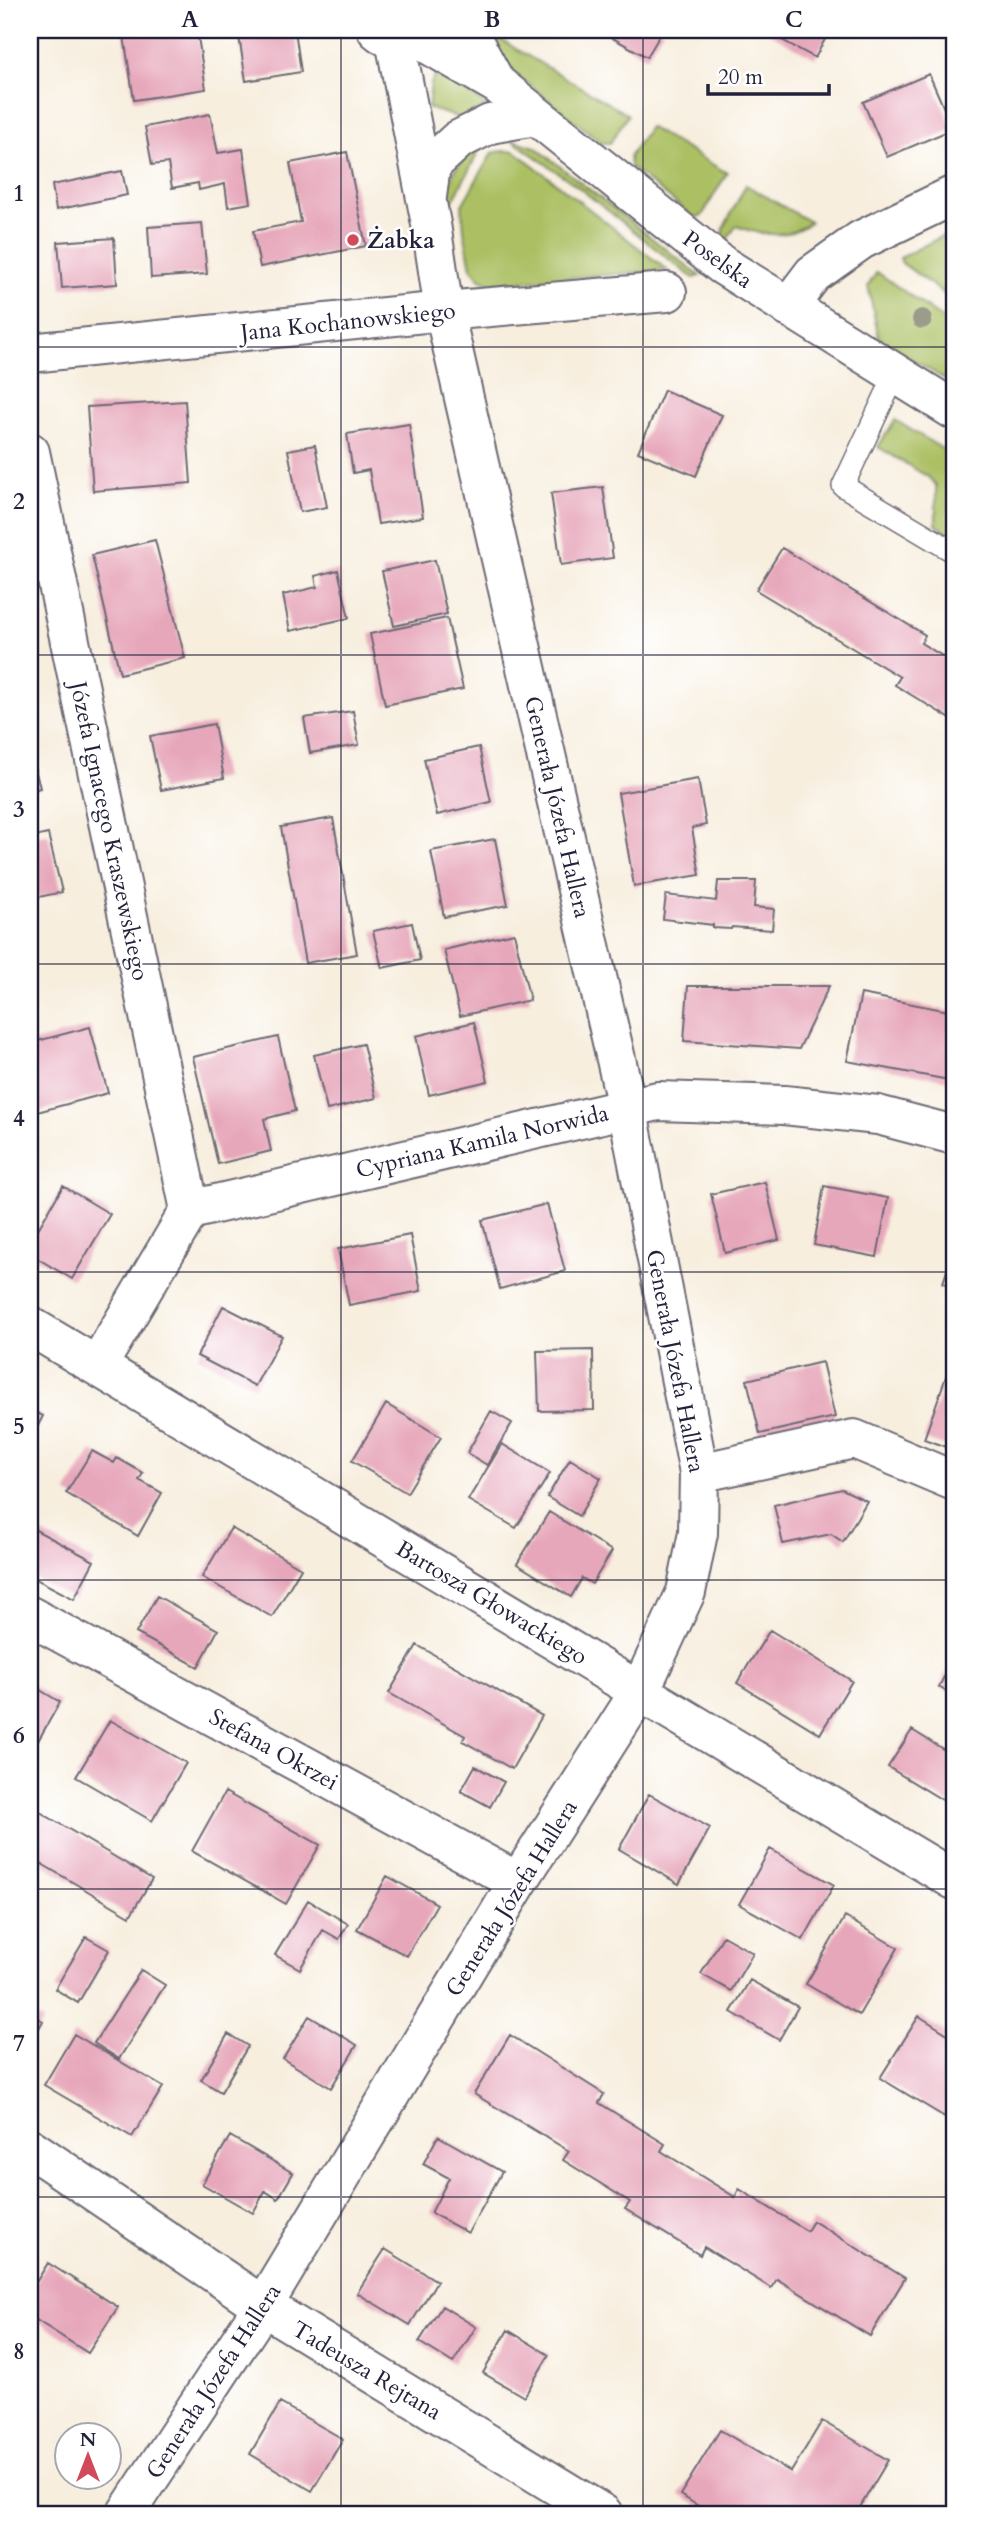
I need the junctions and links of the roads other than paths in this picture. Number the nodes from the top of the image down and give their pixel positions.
1 (467, 30) edge
2 (407, 35) edge
3 (497, 84) junction
4 (535, 116) junction
5 (954, 195) edge
6 (427, 200) junction
7 (667, 292) dead end
8 (788, 307) junction
9 (444, 311) junction
10 (30, 353) edge
11 (895, 375) junction
12 (954, 410) edge
13 (30, 452) edge
14 (954, 552) edge
15 (627, 1107) junction
16 (954, 1135) edge
17 (190, 1210) junction
18 (30, 1326) edge
19 (99, 1365) junction
20 (699, 1473) junction
21 (954, 1481) edge
22 (30, 1616) edge
23 (640, 1692) junction
24 (954, 1880) edge
25 (518, 1882) junction
26 (30, 2148) edge
27 (263, 2306) junction
28 (126, 2514) edge
29 (603, 2514) edge

1 - 3 street, Poselska
2 - 3 street, Poselska
2 - 6 street, Generała Józefa Hallera
3 - 4 street, Poselska
4 - 6 street, Generała Józefa Hallera
4 - 8 street, Poselska
5 - 8 street
6 - 9 street, Generała Józefa Hallera
7 - 9 street, Jana Kochanowskiego
8 - 11 street, Poselska
9 - 10 street, Jana Kochanowskiego
9 - 15 street, Generała Józefa Hallera
11 - 12 street, Poselska
11 - 14 lane
13 - 17 street, Józefa Ignacego Kraszewskiego
15 - 16 street, Cypriana Kamila Norwida
15 - 17 street, Cypriana Kamila Norwida
15 - 20 street, Generała Józefa Hallera
17 - 19 street
18 - 19 street, Bartosza Głowackiego
19 - 23 street, Bartosza Głowackiego
20 - 21 street
20 - 23 street, Generała Józefa Hallera
22 - 25 street, Stefana Okrzei
23 - 24 street, Bartosza Głowackiego
23 - 25 street, Generała Józefa Hallera
25 - 27 street, Generała Józefa Hallera
26 - 27 street, Tadeusza Rejtana
27 - 28 street, Generała Józefa Hallera
27 - 29 street, Tadeusza Rejtana

